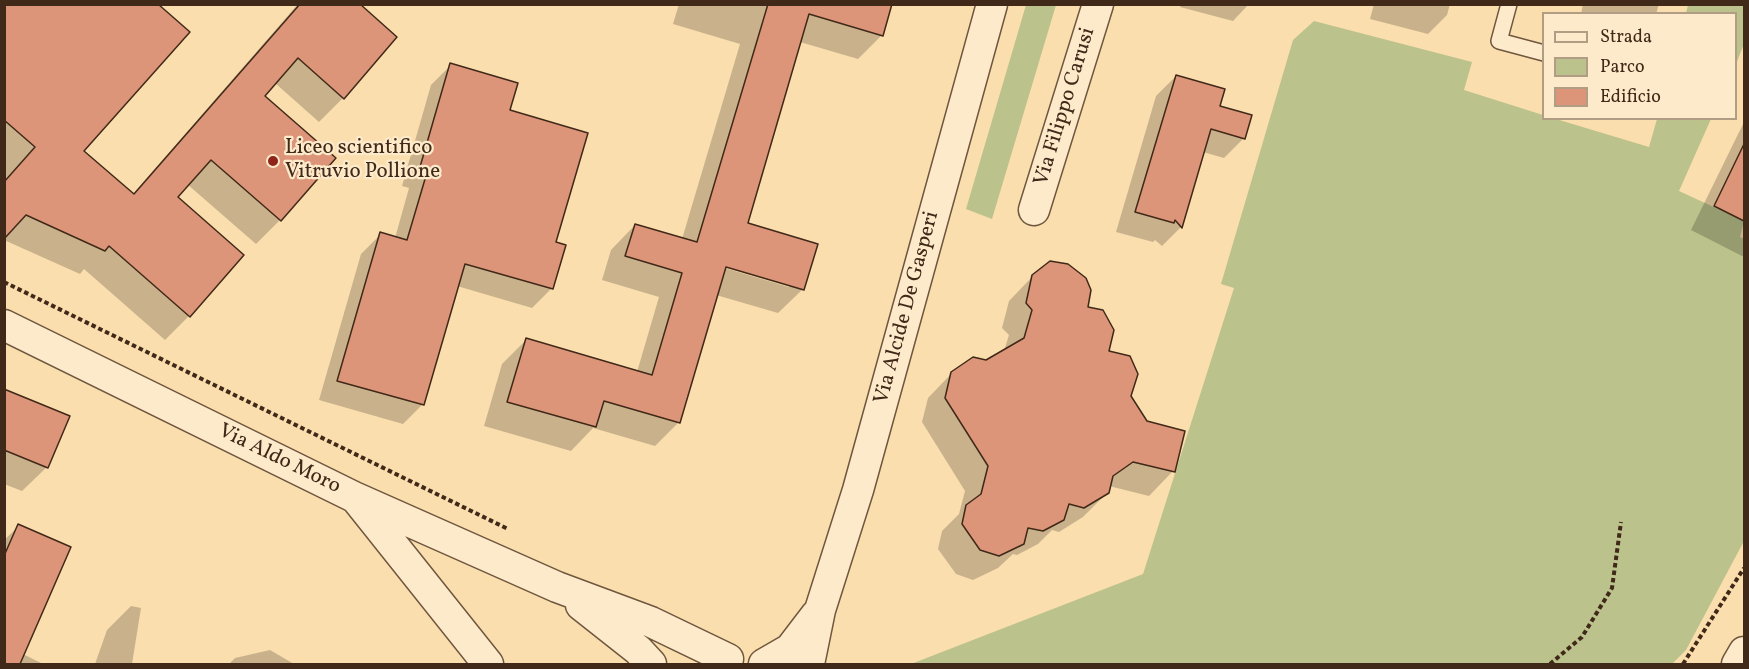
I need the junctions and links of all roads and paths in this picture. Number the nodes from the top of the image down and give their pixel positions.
1 (992, 4) edge
2 (1098, 4) edge
3 (1509, 4) edge
4 (1542, 53) edge
5 (1034, 210) dead end
6 (4, 282) edge
7 (4, 325) edge
8 (354, 497) junction
9 (1621, 522) dead end
10 (518, 534) dead end
11 (1744, 568) edge
12 (557, 587) junction
13 (820, 610) junction
14 (1744, 652) edge
15 (730, 662) edge
16 (488, 664) edge
17 (651, 664) edge
18 (764, 664) edge
19 (809, 664) edge
20 (1550, 664) edge
21 (1683, 664) edge
22 (1737, 664) edge

1 - 13 street, Via Alcide De Gasperi
2 - 5 street, Via Filippo Carusi
3 - 4 lane
6 - 10 path
7 - 8 street, Via Aldo Moro
8 - 12 street, Via Aldo Moro
8 - 16 street
9 - 20 path
11 - 21 path
12 - 15 street, Via Aldo Moro
12 - 17 street, Via Aldo Moro
13 - 18 street, Via Alcide De Gasperi
13 - 19 street, Via Alcide De Gasperi
14 - 22 street

